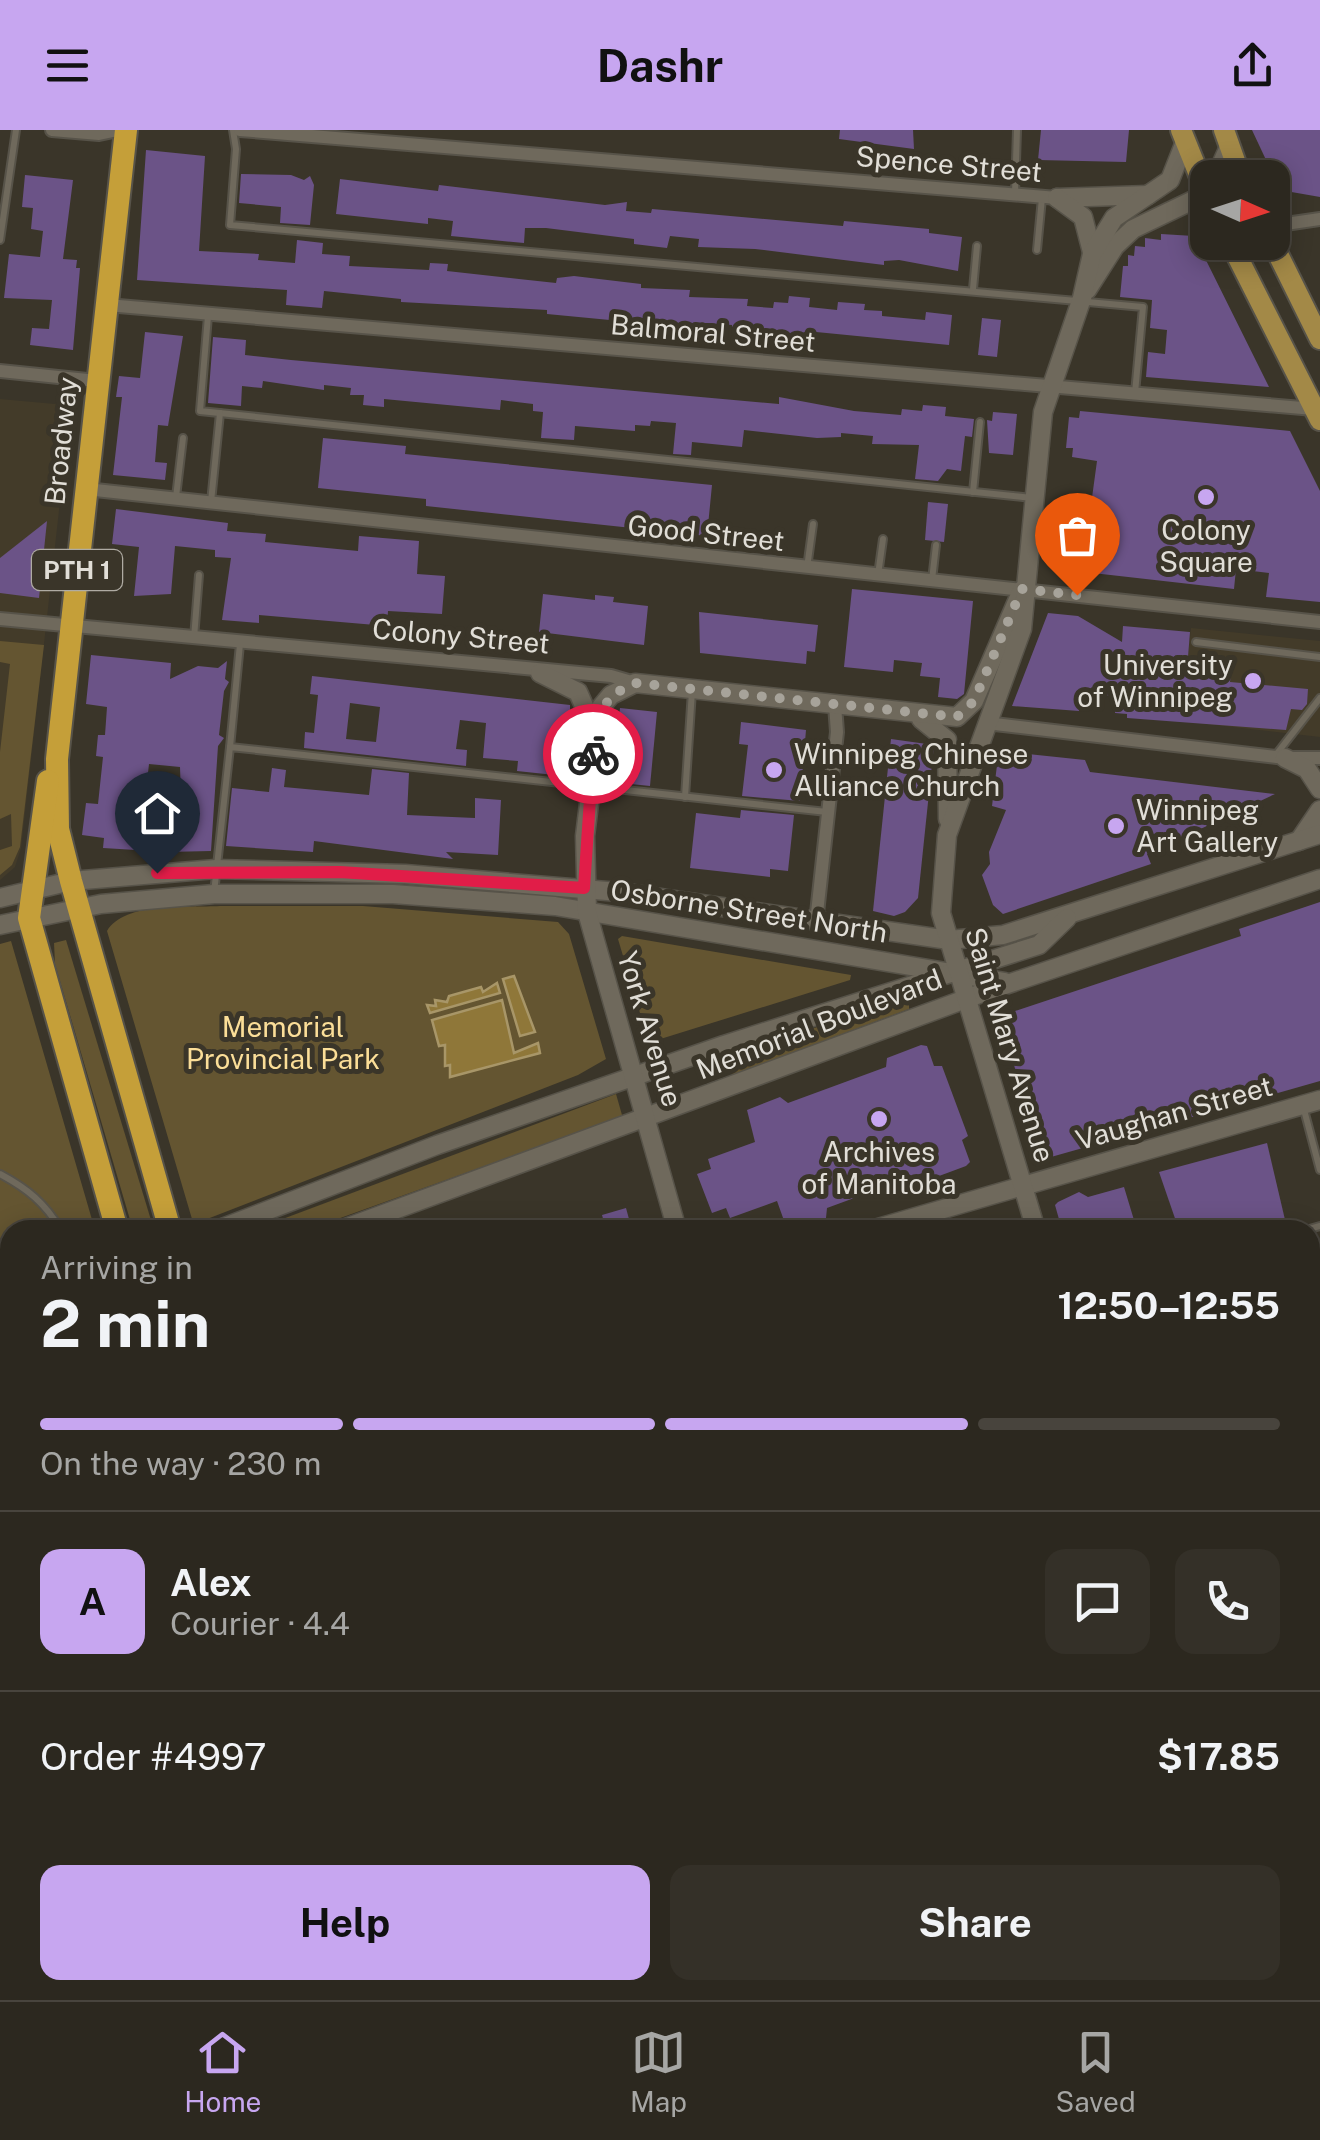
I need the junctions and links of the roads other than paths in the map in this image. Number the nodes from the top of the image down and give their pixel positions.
1 (16, 130) edge
2 (52, 130) edge
3 (118, 130) edge
4 (126, 130) edge
5 (236, 130) edge
6 (1017, 130) edge
7 (1183, 136) edge
8 (1193, 160) edge
9 (1015, 194) junction
10 (1149, 195) junction
11 (1050, 197) junction
12 (1190, 203) edge
13 (1320, 220) edge
14 (1290, 224) edge
15 (0, 240) edge
16 (978, 246) dead end
17 (1037, 250) dead end
18 (1092, 254) junction
19 (1241, 260) edge
20 (1281, 260) edge
21 (973, 289) junction
22 (1082, 298) junction
23 (107, 305) junction
24 (208, 314) junction
25 (1320, 339) edge
26 (0, 371) edge
27 (98, 381) junction
28 (1050, 388) junction
29 (1134, 394) junction
30 (220, 414) junction
31 (1317, 414) edge
32 (980, 422) dead end
33 (183, 438) dead end
34 (86, 489) junction
35 (972, 492) junction
36 (176, 498) junction
37 (1033, 498) junction
38 (210, 503) junction
39 (813, 524) dead end
40 (882, 539) dead end
41 (936, 545) dead end
42 (807, 570) junction
43 (200, 574) dead end
44 (878, 577) junction
45 (932, 582) junction
46 (1022, 589) junction
47 (0, 618) edge
48 (1320, 622) edge
49 (72, 626) junction
50 (193, 640) junction
51 (1196, 642) dead end
52 (240, 644) junction
53 (1320, 657) edge
54 (540, 672) junction
55 (635, 683) junction
56 (692, 690) junction
57 (1320, 698) edge
58 (835, 705) junction
59 (916, 716) junction
60 (957, 717) joint
61 (986, 723) junction
62 (595, 736) junction
63 (230, 747) junction
64 (1280, 758) junction
65 (1320, 758) edge
66 (57, 759) junction
67 (590, 787) junction
68 (1320, 789) edge
69 (685, 797) junction
70 (164, 808) dead end
71 (1320, 810) edge
72 (828, 812) junction
73 (1320, 834) edge
74 (947, 835) junction
75 (1299, 841) junction
76 (216, 870) junction
77 (157, 873) junction
78 (1320, 879) edge
79 (71, 881) junction
80 (32, 888) junction
81 (584, 888) junction
82 (214, 894) junction
83 (0, 898) edge
84 (77, 908) junction
85 (587, 912) junction
86 (1070, 916) junction
87 (29, 918) junction
88 (816, 922) junction
89 (0, 925) edge
90 (949, 940) junction
91 (958, 973) junction
92 (1010, 983) junction
93 (967, 998) junction
94 (635, 1076) junction
95 (1311, 1102) edge
96 (648, 1118) junction
97 (1320, 1170) edge
98 (0, 1174) edge
99 (1024, 1186) junction
100 (54, 1220) edge
101 (114, 1220) edge
102 (167, 1220) edge
103 (244, 1220) edge
104 (368, 1220) edge
105 (674, 1220) edge
106 (919, 1220) edge
107 (1033, 1220) edge

1 - 15 lane
2 - 3 street
4 - 23 highway, Broadway / PTH 1
5 - 9 street, Spence Street
5 - 21 lane
6 - 9 lane
7 - 8 main road
7 - 10 main road, Saint Mary Avenue
9 - 11 street, Spence Street
10 - 11 main road
10 - 18 main road, Saint Mary Avenue
11 - 17 lane
11 - 18 main road
12 - 22 main road, Saint Mary Avenue
13 - 14 street
16 - 21 lane
18 - 22 main road, Saint Mary Avenue
19 - 31 main road
20 - 25 main road
21 - 22 lane
22 - 28 main road, Saint Mary Avenue
22 - 29 lane
23 - 24 street, Balmoral Street
23 - 27 highway, Broadway / PTH 1
24 - 28 street, Balmoral Street
24 - 30 lane
26 - 27 street
27 - 34 highway, Broadway / PTH 1
28 - 29 street, Balmoral Street
28 - 37 main road, Saint Mary Avenue
29 - 31 street, Balmoral Street
30 - 35 lane
30 - 38 lane
32 - 35 lane
33 - 36 lane
34 - 36 street, Good Street
34 - 49 highway, Broadway / PTH 1
35 - 37 lane
36 - 38 street, Good Street
37 - 46 main road, Saint Mary Avenue
38 - 42 street, Good Street
39 - 42 lane
40 - 44 lane
41 - 45 lane
42 - 44 street, Good Street
43 - 50 lane
44 - 45 street, Good Street
45 - 46 street, Good Street
46 - 48 street, Good Street
46 - 60 main road, Saint Mary Avenue
46 - 61 main road, Saint Mary Avenue
47 - 49 street, Colony Street
49 - 50 street, Colony Street
49 - 66 highway, Broadway / PTH 1
50 - 52 street, Colony Street
51 - 53 lane
52 - 54 street, Colony Street
52 - 63 lane
54 - 55 street, Colony Street
54 - 62 main road
55 - 56 main road, Colony Street
55 - 62 main road, York Avenue
56 - 58 main road, Colony Street
56 - 69 lane
57 - 64 lane
58 - 59 main road, Colony Street
58 - 72 street
59 - 60 main road, Colony Street
59 - 74 main road
61 - 64 street
61 - 74 main road, Saint Mary Avenue
62 - 67 main road, York Avenue
63 - 67 lane
63 - 76 lane
64 - 65 street
64 - 68 main road
66 - 79 highway, Broadway / PTH 1
66 - 80 highway, Broadway / PTH 1
67 - 69 lane
67 - 81 main road, York Avenue
69 - 72 lane
70 - 77 lane
71 - 75 main road
72 - 88 street
73 - 75 main road, Memorial Boulevard
74 - 90 main road, Saint Mary Avenue
75 - 86 main road, Memorial Boulevard
76 - 77 main road, Osborne Street North
76 - 81 main road, Osborne Street North
76 - 82 lane
77 - 79 main road, Osborne Street North
78 - 92 main road, Memorial Boulevard
79 - 80 main road, Osborne Street North
79 - 84 highway, Broadway / PTH 1
80 - 83 main road, Osborne Street North
80 - 87 highway, Broadway / PTH 1
81 - 85 main road, York Avenue
81 - 88 main road, Osborne Street North
82 - 84 main road, Osborne Street North
82 - 85 main road, Osborne Street North
84 - 87 main road, Osborne Street North
84 - 102 highway, Broadway / PTH 1
85 - 91 main road, Osborne Street North
85 - 94 main road, York Avenue
86 - 90 main road, Memorial Boulevard
86 - 91 main road, Memorial Boulevard
87 - 89 main road, Osborne Street North
87 - 101 highway, Broadway / PTH 1
88 - 90 main road, Osborne Street North
90 - 91 main road, Saint Mary Avenue
91 - 92 main road, Osborne Street North
91 - 93 main road, Saint Mary Avenue
91 - 94 main road, Memorial Boulevard
92 - 93 main road, Memorial Boulevard
93 - 96 main road, Memorial Boulevard
93 - 99 main road, Saint Mary Avenue
94 - 96 main road, York Avenue
94 - 103 main road, Memorial Boulevard
95 - 97 lane
95 - 99 main road, Vaughan Street
96 - 104 main road, Memorial Boulevard
96 - 105 main road, York Avenue
98 - 100 lane
99 - 106 main road, Vaughan Street
99 - 107 main road, Saint Mary Avenue

